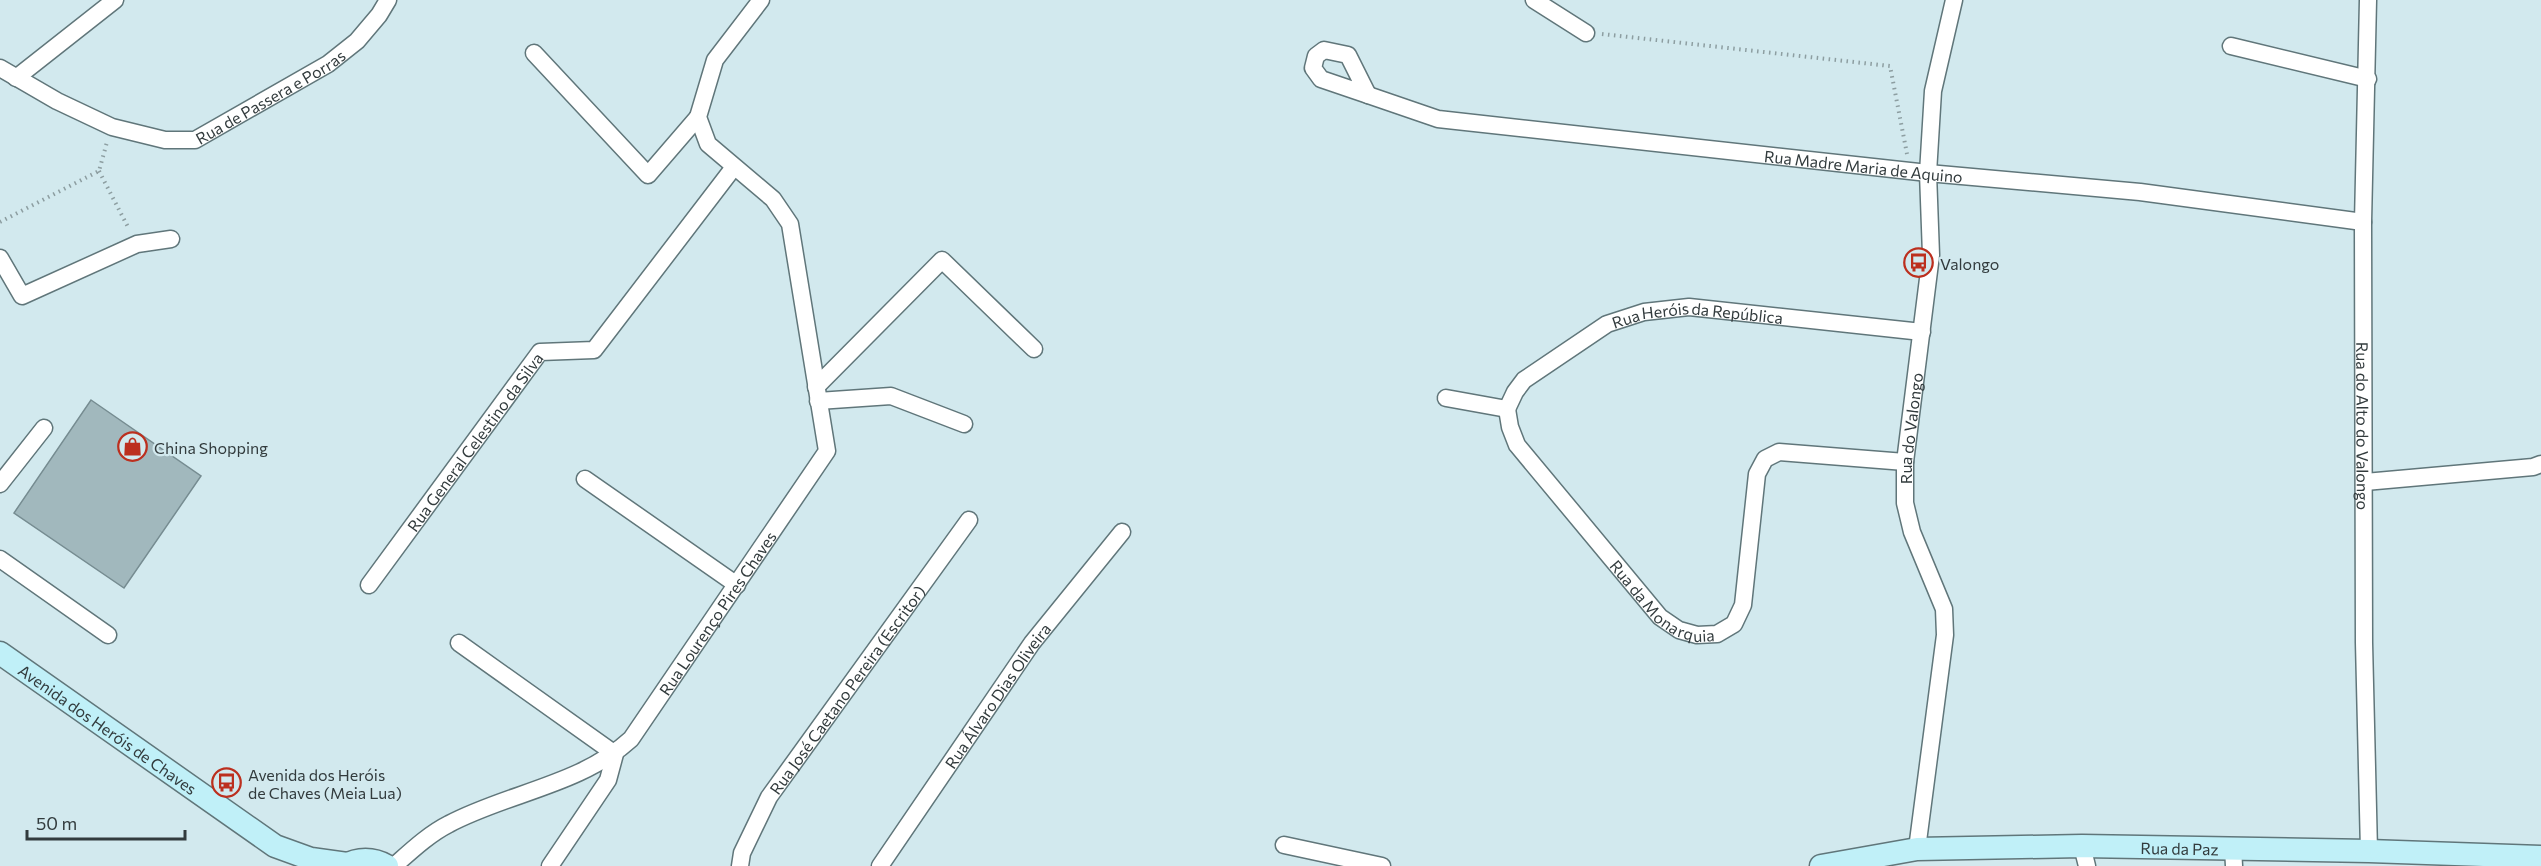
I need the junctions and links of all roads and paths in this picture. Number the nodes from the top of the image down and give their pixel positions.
1 (115, 0) edge
2 (388, 0) edge
3 (761, 0) edge
4 (1534, 0) edge
5 (1954, 0) edge
6 (2368, 0) edge
7 (1586, 33) joint
8 (2231, 46) dead end
9 (534, 53) dead end
10 (0, 68) edge
11 (16, 78) junction
12 (2368, 79) junction
13 (1368, 95) dead end
14 (698, 117) junction
15 (112, 127) junction
16 (734, 167) junction
17 (99, 171) junction
18 (1928, 173) junction
19 (0, 222) edge
20 (2363, 222) junction
21 (171, 239) dead end
22 (137, 244) junction
23 (0, 258) edge
24 (1922, 332) junction
25 (1034, 348) dead end
26 (817, 394) junction
27 (1446, 398) dead end
28 (1507, 409) junction
29 (964, 424) dead end
30 (44, 428) dead end
31 (1905, 462) junction
32 (2541, 464) edge
33 (585, 479) dead end
34 (2365, 482) junction
35 (0, 484) edge
36 (969, 520) dead end
37 (1122, 532) dead end
38 (0, 559) edge
39 (369, 585) dead end
40 (737, 585) junction
41 (108, 635) dead end
42 (459, 643) dead end
43 (0, 653) edge
44 (615, 754) junction
45 (1284, 844) dead end
46 (275, 846) junction
47 (1917, 849) junction
48 (2369, 851) junction
49 (2084, 856) edge
50 (2233, 857) edge
51 (2541, 857) edge
52 (1857, 863) edge
53 (346, 865) edge
54 (290, 866) edge
55 (387, 866) edge
56 (394, 866) edge
57 (550, 866) edge
58 (740, 866) edge
59 (880, 866) edge
60 (1382, 866) edge
61 (1821, 866) edge

1 - 11 street
2 - 15 street, Rua de Passera e Porras
3 - 14 street
4 - 7 street
5 - 18 street, Rua do Valongo
6 - 12 street, Rua do Alto do Valongo
7 - 18 path
8 - 12 street
9 - 14 street
10 - 11 street, Rua de Passera e Porras
11 - 15 street, Rua de Passera e Porras
12 - 20 street, Rua do Alto do Valongo
13 - 18 street, Rua Madre Maria de Aquino
14 - 16 street
15 - 17 path
16 - 26 street, Rua Lourenço Pires Chaves
16 - 39 street, Rua General Celestino da Silva
17 - 19 path
17 - 22 path
18 - 20 street, Rua Madre Maria de Aquino
18 - 24 street, Rua do Valongo
20 - 34 street, Rua do Alto do Valongo
21 - 22 street
22 - 23 street
24 - 28 street, Rua Heróis da República
24 - 31 street, Rua do Valongo
25 - 26 street
26 - 29 street
26 - 40 street, Rua Lourenço Pires Chaves
27 - 28 street
28 - 31 street, Rua da Monarquia
30 - 35 street
31 - 47 street, Rua do Valongo
32 - 34 street
33 - 40 street
34 - 48 street, Rua do Alto do Valongo
36 - 58 street, Rua José Caetano Pereira (Escritor)
37 - 59 street, Rua Álvaro Dias Oliveira
38 - 41 street
40 - 44 street, Rua Lourenço Pires Chaves
42 - 44 street
43 - 46 main road, Avenida dos Heróis de Chaves
44 - 56 street, Rua Lourenço Pires Chaves
44 - 57 street
45 - 60 street
46 - 53 main road
46 - 54 main road
47 - 49 main road, Rua da Paz
47 - 52 main road, Rua da Paz
48 - 50 main road, Rua da Paz
48 - 51 main road, Rua da Paz
49 - 50 main road, Rua da Paz
52 - 61 main road, Rua da Paz
53 - 55 main road

